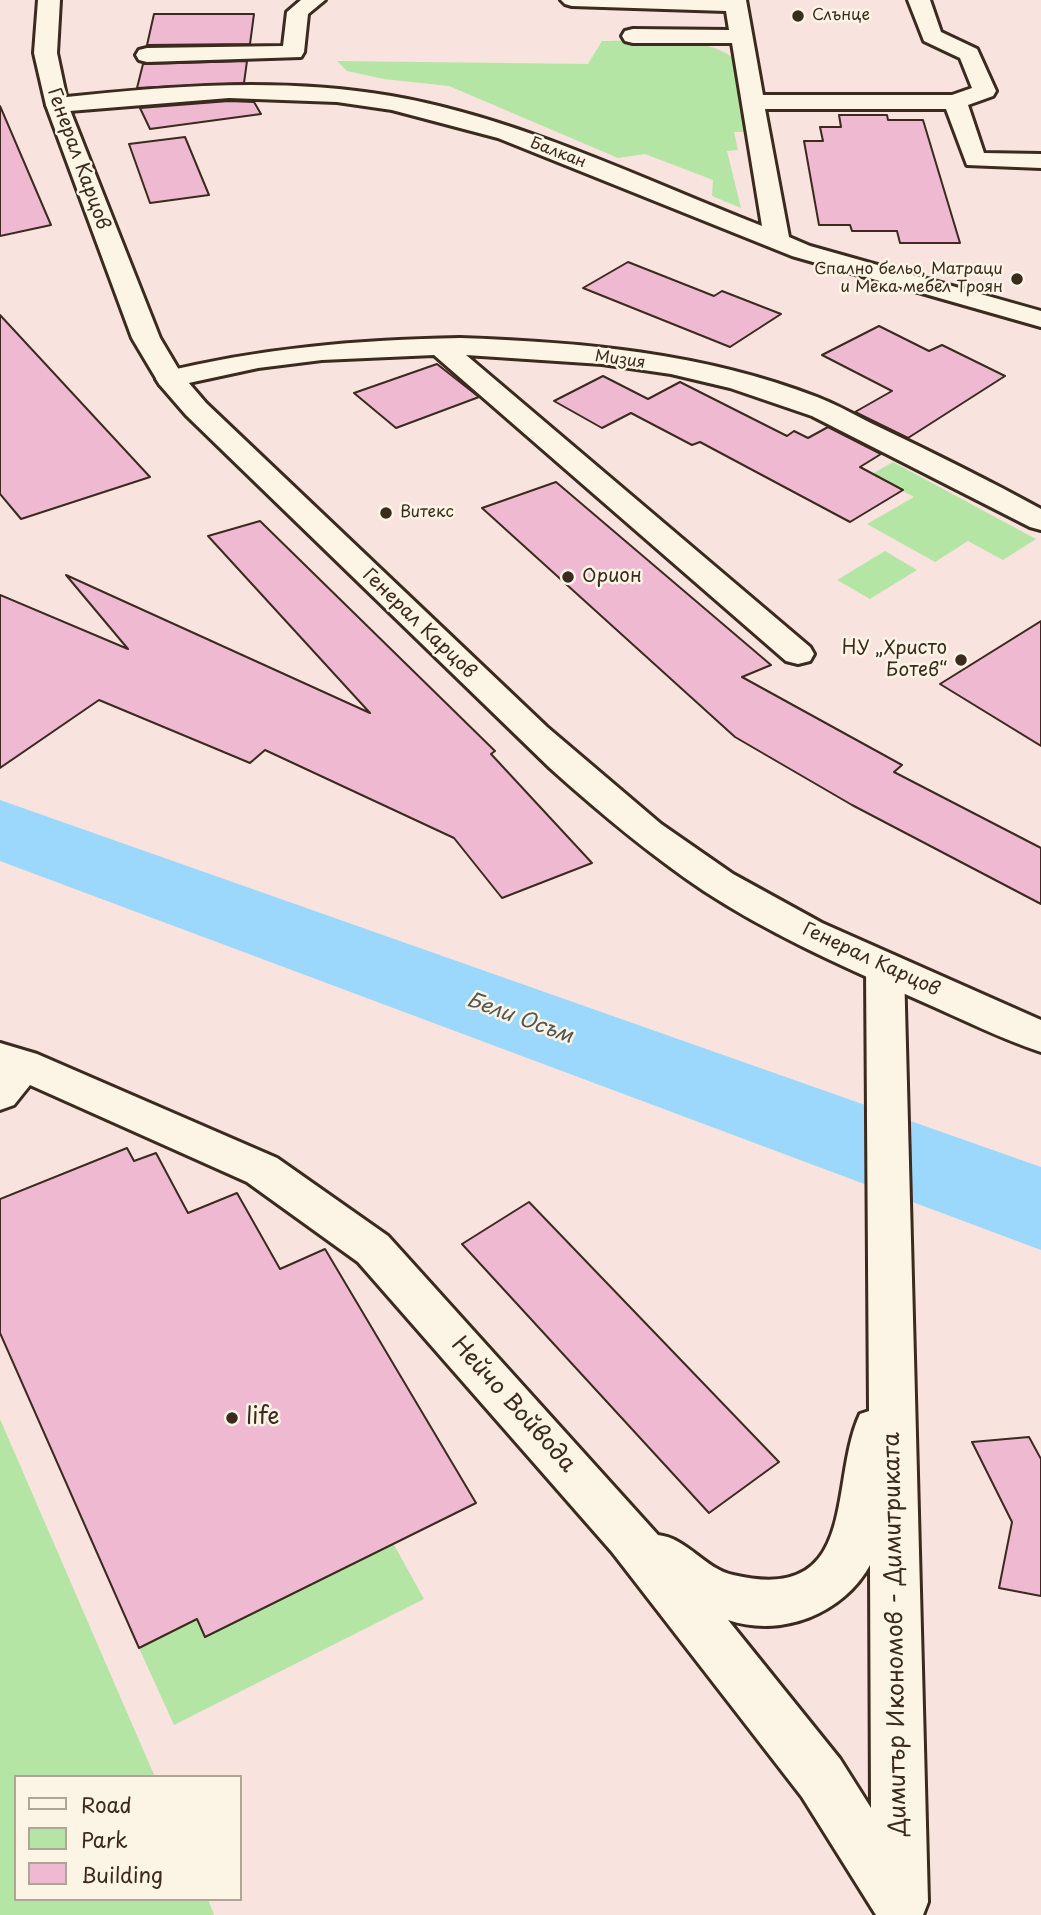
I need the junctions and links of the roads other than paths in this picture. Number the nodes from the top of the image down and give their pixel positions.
1 (49, 0) edge
2 (314, 0) edge
3 (572, 0) edge
4 (919, 0) edge
5 (736, 3) edge
6 (632, 36) dead end
7 (742, 37) junction
8 (147, 55) dead end
9 (754, 102) junction
10 (955, 102) junction
11 (57, 105) junction
12 (1041, 161) edge
13 (777, 242) junction
14 (1041, 319) edge
15 (441, 347) junction
16 (170, 379) junction
17 (1041, 521) edge
18 (798, 654) dead end
19 (886, 968) junction
20 (1041, 1037) edge
21 (8, 1072) edge
22 (892, 1352) junction
23 (629, 1535) junction
24 (902, 1908) edge

1 - 11 street, Генерал Карцов
2 - 8 street
3 - 5 street
4 - 10 street
5 - 7 street
6 - 7 street
7 - 9 street
9 - 10 street
9 - 13 street
10 - 12 street
11 - 13 street, Балкан
11 - 16 street, Генерал Карцов
13 - 14 street, Балкан
15 - 16 street, Мизия
15 - 17 street, Мизия
15 - 18 street
16 - 19 street, Генерал Карцов
19 - 20 street, Генерал Карцов
19 - 22 street, Димитър Икономов - Димитриката
21 - 23 street, Нейчо Войвода
22 - 23 street, Димитър Икономов - Димитриката
22 - 24 street, Димитър Икономов - Димитриката
23 - 24 street, Нейчо Войвода

